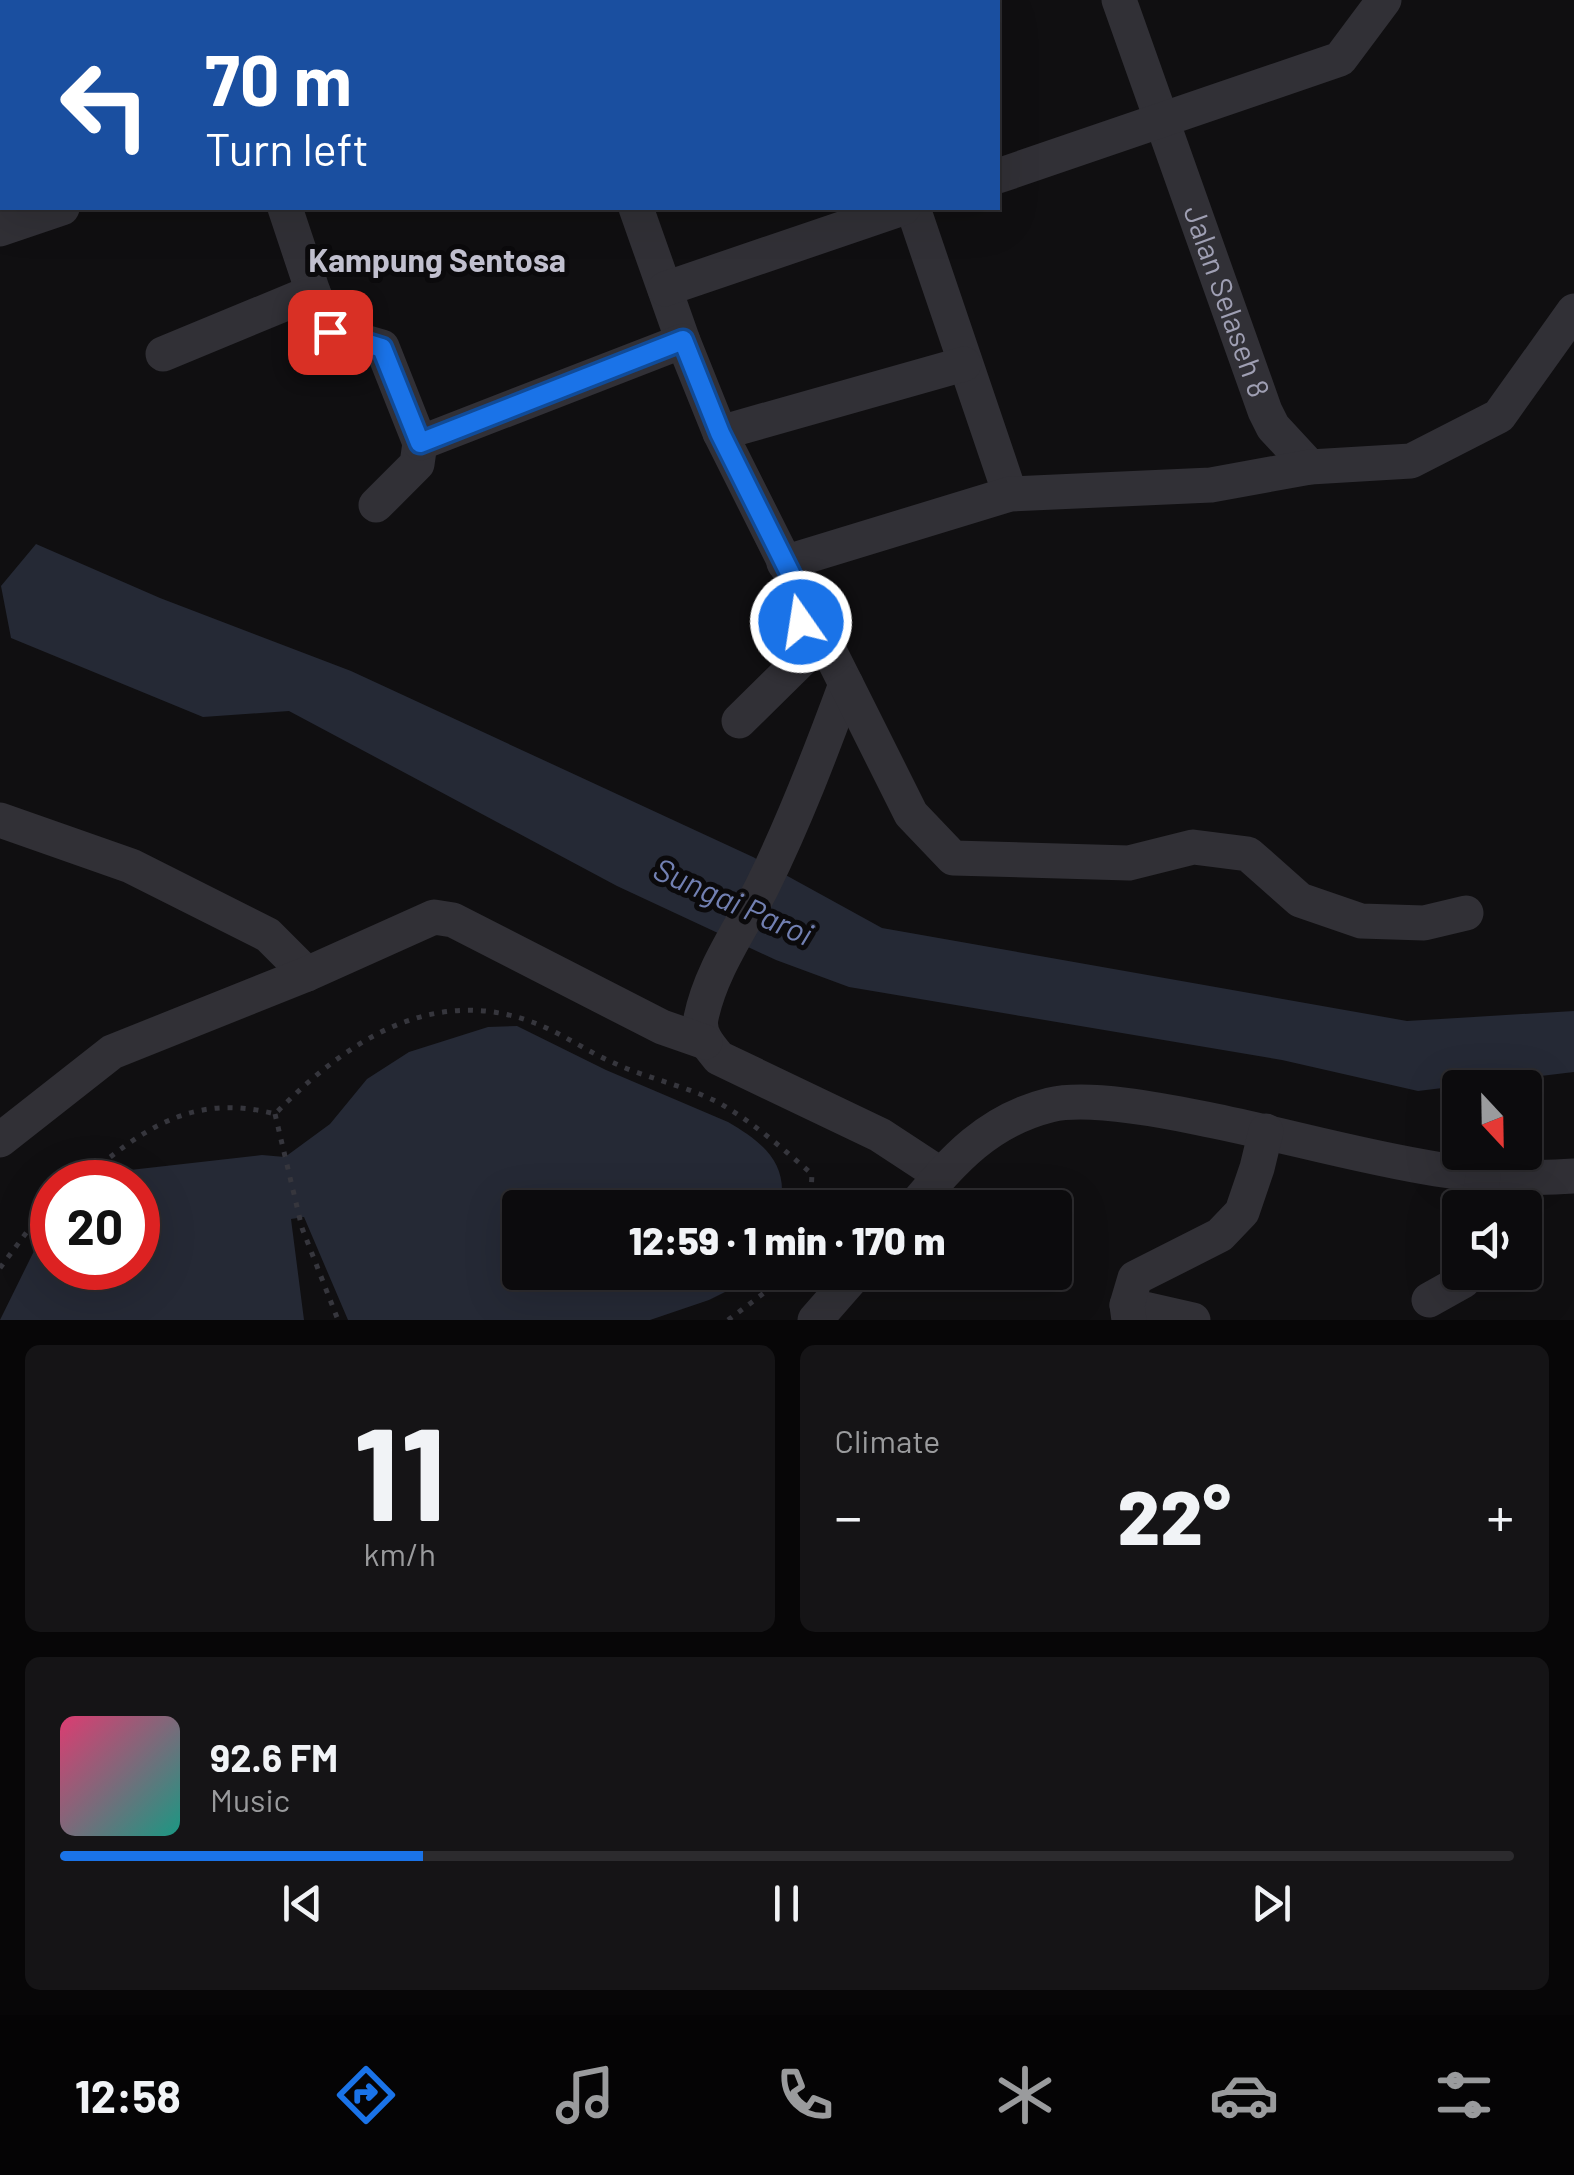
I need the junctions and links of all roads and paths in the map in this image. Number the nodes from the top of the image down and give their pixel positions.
1 (1119, 0) edge
2 (1384, 0) edge
3 (1162, 122) junction
4 (1000, 175) edge
5 (56, 210) edge
6 (286, 210) edge
7 (637, 210) edge
8 (897, 210) edge
9 (915, 210) edge
10 (0, 230) edge
11 (666, 288) junction
12 (313, 292) junction
13 (1574, 312) edge
14 (683, 340) junction
15 (164, 354) dead end
16 (964, 364) junction
17 (720, 433) junction
18 (420, 443) junction
19 (1310, 467) junction
20 (1010, 494) junction
21 (376, 505) dead end
22 (791, 576) junction
23 (846, 684) junction
24 (739, 721) dead end
25 (0, 820) edge
26 (1466, 913) dead end
27 (307, 974) junction
28 (705, 1042) junction
29 (276, 1114) junction
30 (1266, 1130) junction
31 (0, 1140) edge
32 (105, 1160) edge
33 (942, 1174) junction
34 (1574, 1176) edge
35 (811, 1190) edge
36 (928, 1190) edge
37 (1475, 1190) edge
38 (1492, 1190) edge
39 (30, 1228) edge
40 (0, 1268) edge
41 (768, 1290) edge
42 (841, 1290) edge
43 (1446, 1290) edge
44 (1429, 1300) dead end
45 (1128, 1312) edge
46 (338, 1320) edge
47 (728, 1320) edge
48 (815, 1320) edge
49 (1193, 1320) edge

1 - 3 street, Jalan Selaseh 8
2 - 3 street
3 - 4 street
3 - 19 street, Jalan Selaseh 8
5 - 10 street
6 - 12 street
7 - 11 street
8 - 11 street
9 - 16 street
11 - 14 street
12 - 15 street
12 - 18 street
13 - 19 street
14 - 17 street
14 - 18 street
16 - 17 street
16 - 20 street
17 - 22 street
18 - 21 street
19 - 20 street
20 - 22 street
22 - 23 street
22 - 24 street
23 - 26 street
23 - 28 street
25 - 27 street
27 - 28 street
27 - 31 street
28 - 33 street
29 - 32 path
29 - 35 path
29 - 46 path
30 - 33 street
30 - 37 street
30 - 45 street
33 - 36 street
34 - 38 street
39 - 40 path
41 - 47 path
42 - 48 street
43 - 44 street
45 - 49 street

